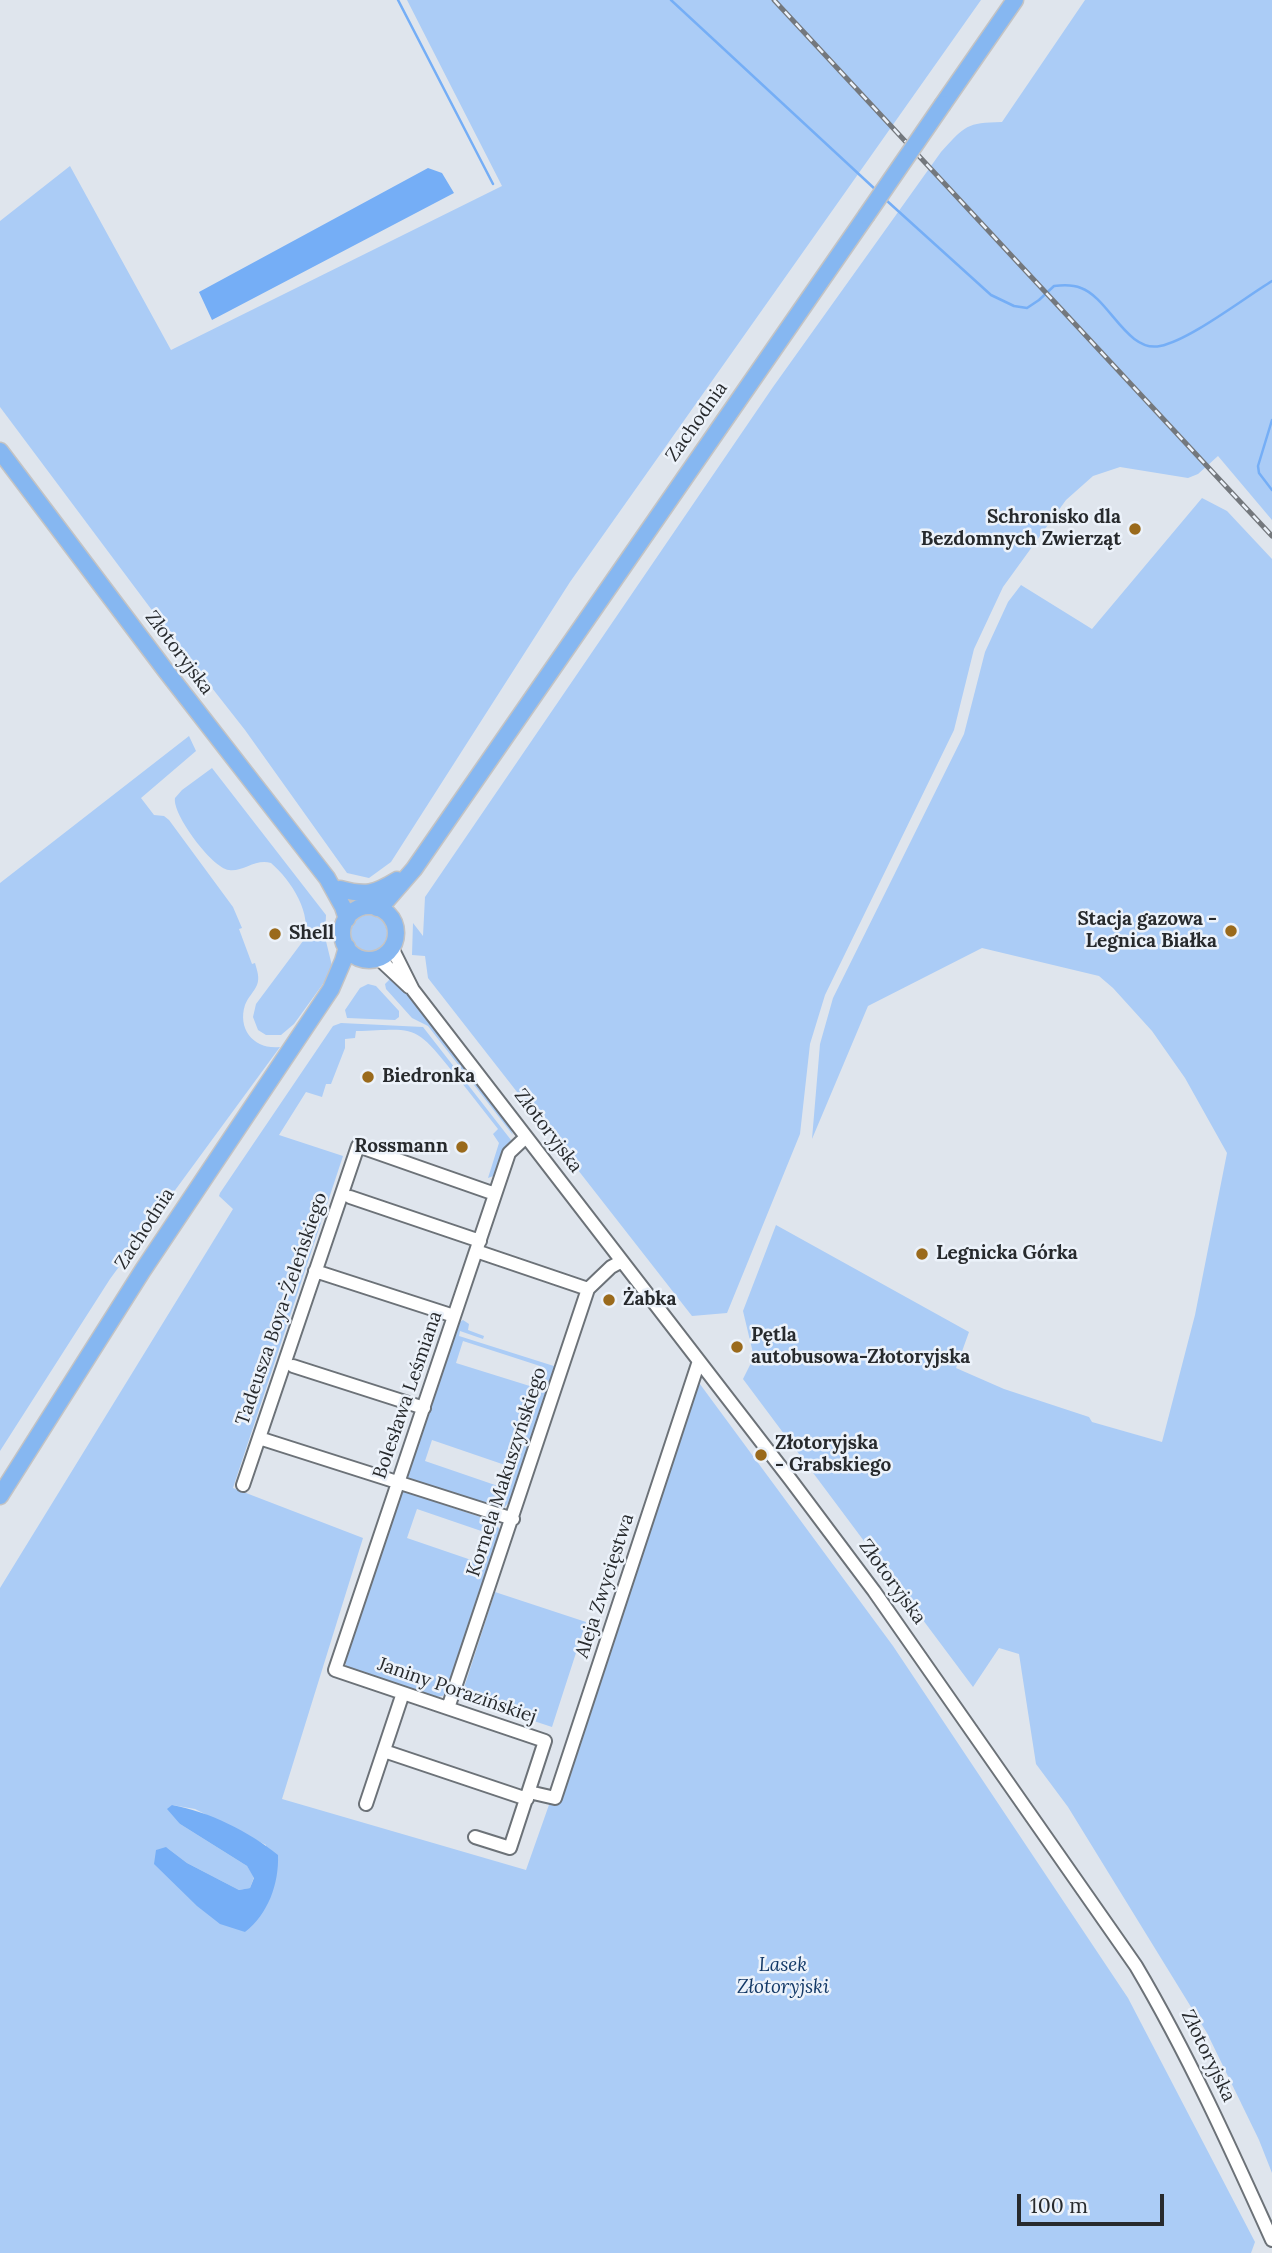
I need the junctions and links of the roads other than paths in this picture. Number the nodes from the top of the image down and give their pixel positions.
1 (1015, 0) edge
2 (0, 451) edge
3 (414, 869) junction
4 (333, 884) junction
5 (370, 907) junction
6 (346, 919) junction
7 (393, 921) junction
8 (346, 947) junction
9 (392, 947) junction
10 (370, 959) junction
11 (331, 989) junction
12 (413, 990) junction
13 (526, 1137) junction
14 (495, 1194) junction
15 (349, 1197) dead end
16 (478, 1246) junction
17 (622, 1261) junction
18 (315, 1271) junction
19 (589, 1289) junction
20 (454, 1316) junction
21 (699, 1361) junction
22 (293, 1366) dead end
23 (424, 1408) junction
24 (259, 1438) junction
25 (398, 1483) junction
26 (243, 1485) dead end
27 (0, 1496) edge
28 (513, 1519) junction
29 (335, 1671) joint
30 (403, 1693) junction
31 (448, 1708) junction
32 (384, 1751) junction
33 (528, 1796) junction
34 (366, 1804) dead end
35 (475, 1838) dead end
36 (1272, 2240) edge

1 - 3 main road, Zachodnia, bridge
2 - 4 main road, Złotoryjska
3 - 4 main road
3 - 5 main road, Zachodnia
3 - 7 main road, Zachodnia
4 - 5 main road, Złotoryjska
4 - 6 main road, Złotoryjska
5 - 6 main road
5 - 7 main road
6 - 8 main road
7 - 9 main road
8 - 10 main road
8 - 11 main road, Zachodnia
9 - 10 main road
9 - 12 street, Złotoryjska
10 - 11 main road, Zachodnia
10 - 12 street, Złotoryjska
11 - 27 main road, Zachodnia
12 - 13 street, Złotoryjska
13 - 14 street, Bolesława Leśmiana
13 - 17 street, Złotoryjska
14 - 16 street, Bolesława Leśmiana
14 - 18 street, Tadeusza Boya-Żeleńskiego
15 - 16 street
16 - 19 street
16 - 20 street, Bolesława Leśmiana
17 - 19 street, Kornela Makuszyńskiego
17 - 21 street, Złotoryjska
18 - 20 street
18 - 24 street, Tadeusza Boya-Żeleńskiego
19 - 28 street, Kornela Makuszyńskiego
20 - 23 street, Bolesława Leśmiana
21 - 33 street, Aleja Zwycięstwa
21 - 36 street, Złotoryjska
22 - 23 street
23 - 25 street, Bolesława Leśmiana
24 - 25 street
24 - 26 street, Tadeusza Boya-Żeleńskiego
25 - 28 street
25 - 29 street, Bolesława Leśmiana
28 - 31 street, Kornela Makuszyńskiego
29 - 30 street, Janiny Porazińskiej
30 - 31 street, Janiny Porazińskiej
30 - 32 street
31 - 33 street, Janiny Porazińskiej
32 - 33 street
32 - 34 street
33 - 35 street, Janiny Porazińskiej

